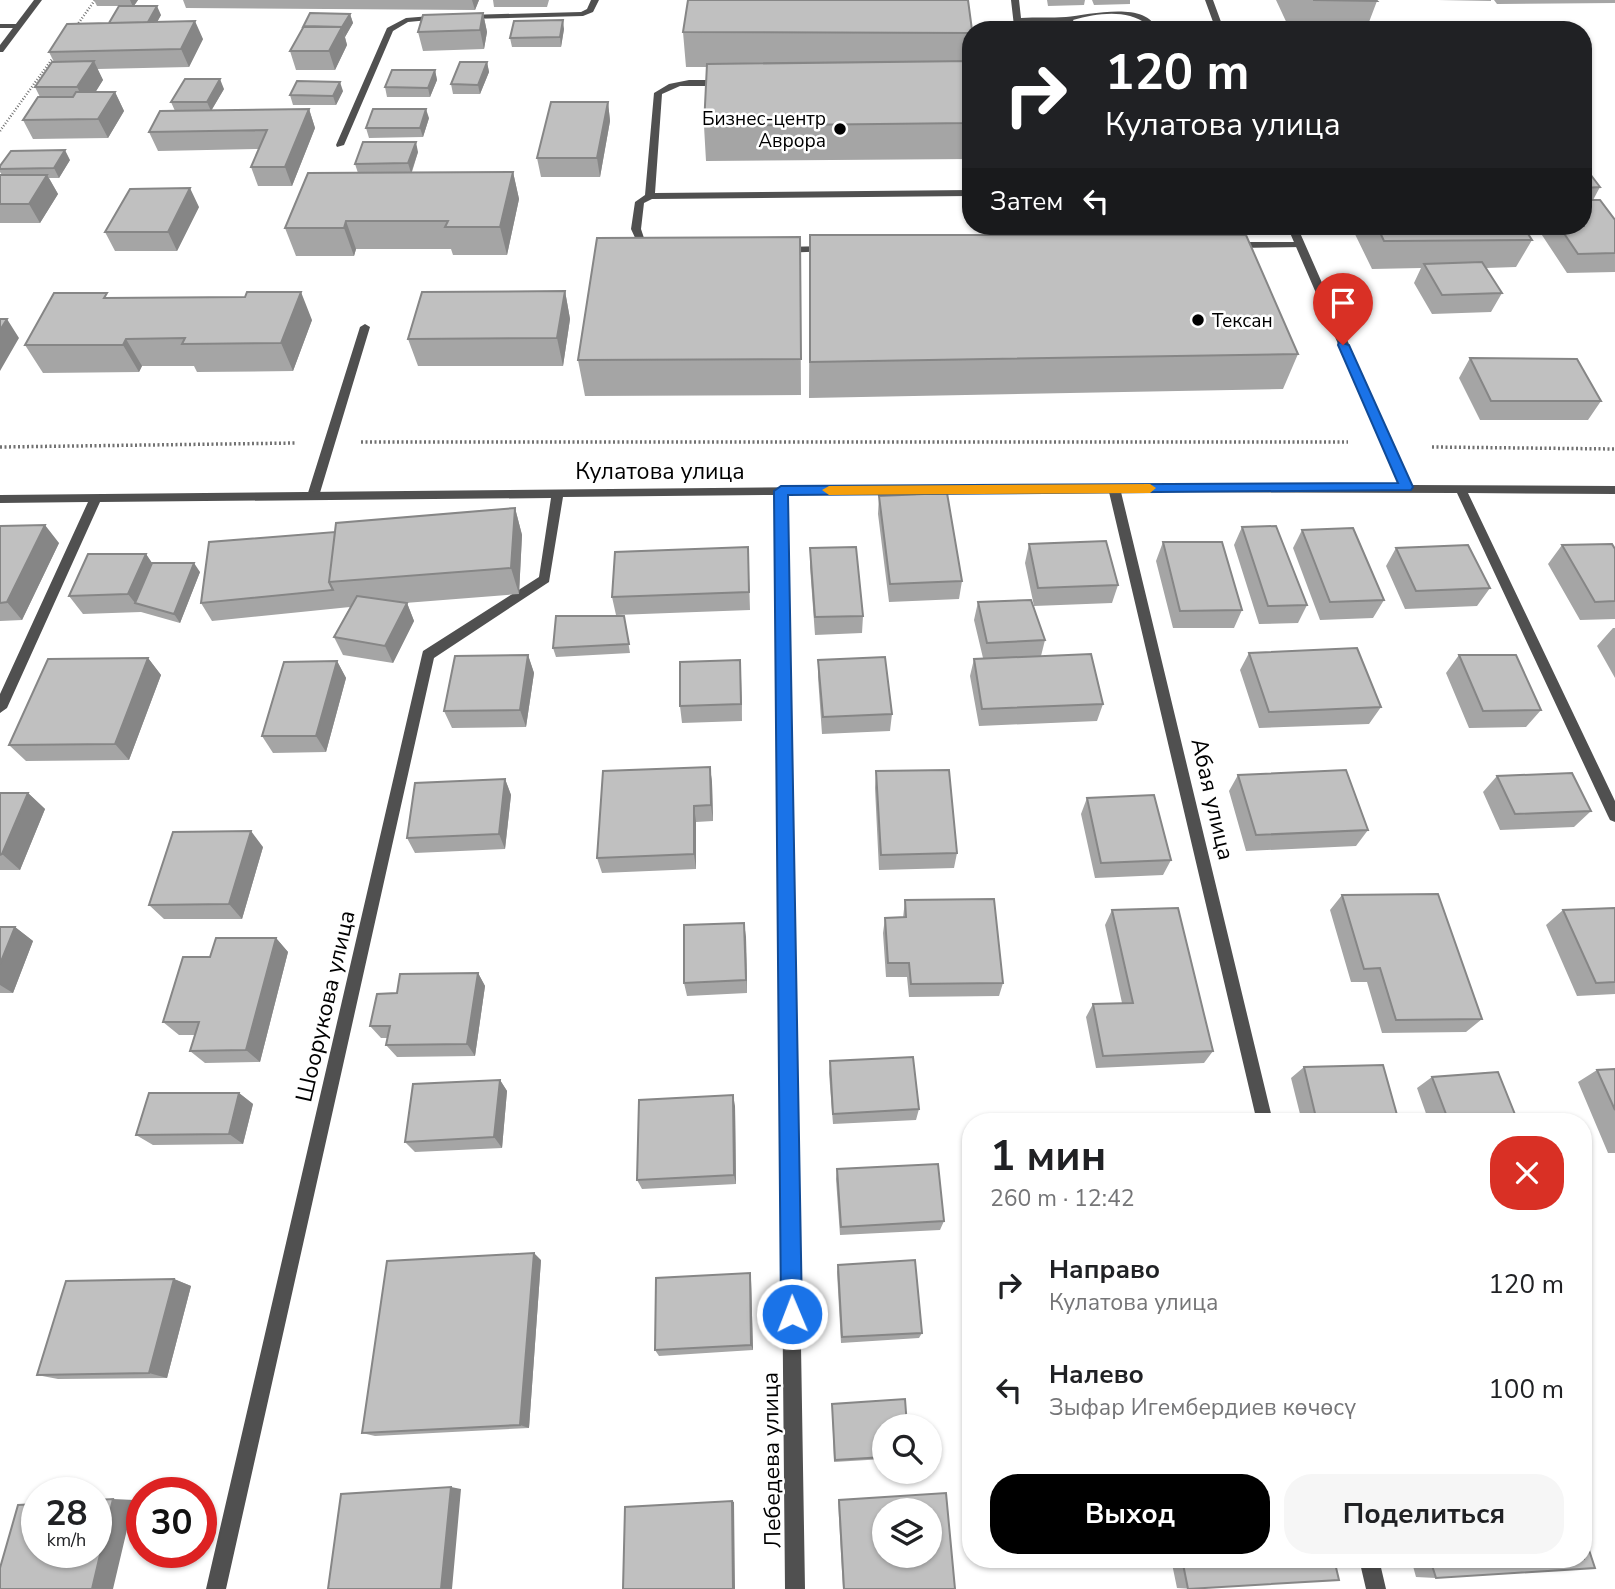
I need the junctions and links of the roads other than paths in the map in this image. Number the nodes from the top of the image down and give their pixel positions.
1 (38, 0) edge
2 (595, 0) edge
3 (1015, 0) edge
4 (1209, 0) edge
5 (448, 17) edge
6 (462, 17) edge
7 (1069, 19) joint
8 (1018, 21) edge
9 (1052, 21) edge
10 (1149, 21) edge
11 (1217, 21) edge
12 (0, 26) edge
13 (18, 26) junction
14 (0, 50) edge
15 (734, 83) edge
16 (340, 145) dead end
17 (962, 193) edge
18 (650, 196) junction
19 (1296, 235) edge
20 (1217, 245) edge
21 (1300, 245) junction
22 (661, 248) edge
23 (834, 249) edge
24 (765, 250) edge
25 (365, 327) dead end
26 (1406, 487) junction
27 (1114, 488) junction
28 (1460, 488) junction
29 (1615, 490) edge
30 (781, 491) junction
31 (558, 493) junction
32 (313, 496) junction
33 (96, 498) junction
34 (0, 499) edge
35 (0, 708) edge
36 (1615, 816) edge
37 (1263, 1113) edge
38 (1370, 1568) edge
39 (216, 1589) edge
40 (795, 1589) edge
41 (1376, 1589) edge

1 - 13 street
2 - 6 street
3 - 8 street
4 - 11 street
5 - 16 street
7 - 9 street
7 - 10 street
12 - 13 street
13 - 14 street
15 - 18 street
17 - 18 street
18 - 22 street
19 - 21 street
20 - 21 street
21 - 26 street
23 - 24 street
25 - 32 street
26 - 27 street, Кулатова улица
26 - 28 street, Кулатова улица
27 - 30 street, Кулатова улица
27 - 37 street, Абая улица
28 - 29 street, Кулатова улица
28 - 36 street
30 - 31 street, Кулатова улица
30 - 40 street, Лебедева улица
31 - 32 street, Кулатова улица
31 - 39 street, Шоорукова улица
32 - 33 street, Кулатова улица
33 - 34 street, Кулатова улица
33 - 35 street
38 - 41 street

